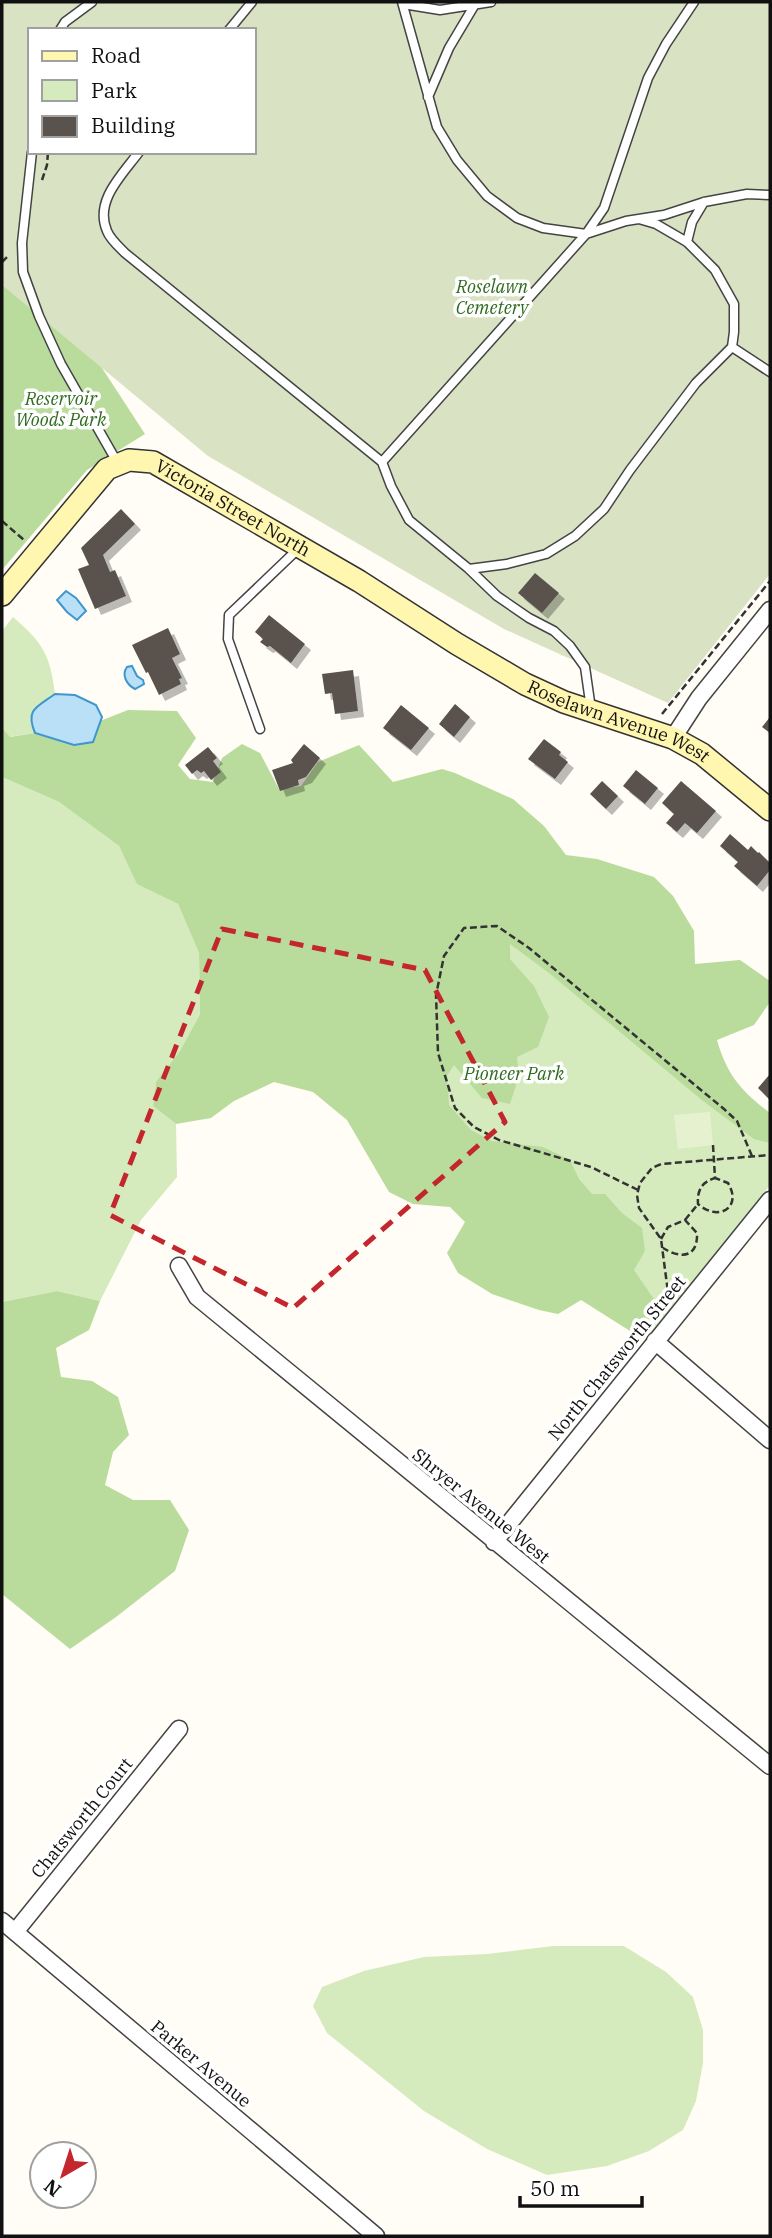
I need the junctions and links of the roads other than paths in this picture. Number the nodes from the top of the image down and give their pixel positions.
1 (92, 2) edge
2 (252, 2) edge
3 (491, 2) edge
4 (694, 2) edge
5 (402, 3) edge
6 (474, 6) junction
7 (61, 28) edge
8 (231, 28) edge
9 (428, 97) junction
10 (33, 154) edge
11 (138, 154) edge
12 (770, 195) edge
13 (704, 202) junction
14 (639, 219) junction
15 (586, 234) junction
16 (687, 242) junction
17 (732, 346) junction
18 (770, 372) edge
19 (382, 462) junction
20 (118, 463) junction
21 (300, 547) junction
22 (469, 569) junction
23 (2, 595) edge
24 (770, 610) edge
25 (457, 644) joint
26 (591, 712) junction
27 (260, 729) dead end
28 (673, 738) junction
29 (770, 810) edge
30 (770, 1200) edge
31 (179, 1266) dead end
32 (655, 1341) junction
33 (770, 1440) edge
34 (494, 1542) junction
35 (179, 1729) dead end
36 (770, 1766) edge
37 (2, 1921) edge
38 (15, 1932) junction
39 (376, 2236) edge

1 - 7 lane
2 - 8 lane
3 - 6 lane
4 - 15 lane
5 - 6 lane
5 - 9 lane
6 - 9 lane
9 - 15 lane
10 - 20 lane
11 - 19 lane
12 - 13 lane
13 - 14 lane
13 - 16 lane
14 - 15 lane
14 - 16 lane
15 - 19 lane
16 - 17 lane
17 - 18 lane
17 - 22 lane
19 - 22 lane
20 - 21 street, Victoria Street North
20 - 23 street
21 - 25 street, Victoria Street North
21 - 27 lane
22 - 26 lane
24 - 28 street
25 - 26 street, Roselawn Avenue West
26 - 28 street, Roselawn Avenue West
28 - 29 street, Roselawn Avenue West
30 - 32 street, North Chatsworth Street
31 - 34 street, Shryer Avenue West
32 - 33 street
32 - 34 street, North Chatsworth Street
34 - 36 street, Shryer Avenue West
35 - 38 street, Chatsworth Court
37 - 38 street, Parker Avenue
38 - 39 street, Parker Avenue

